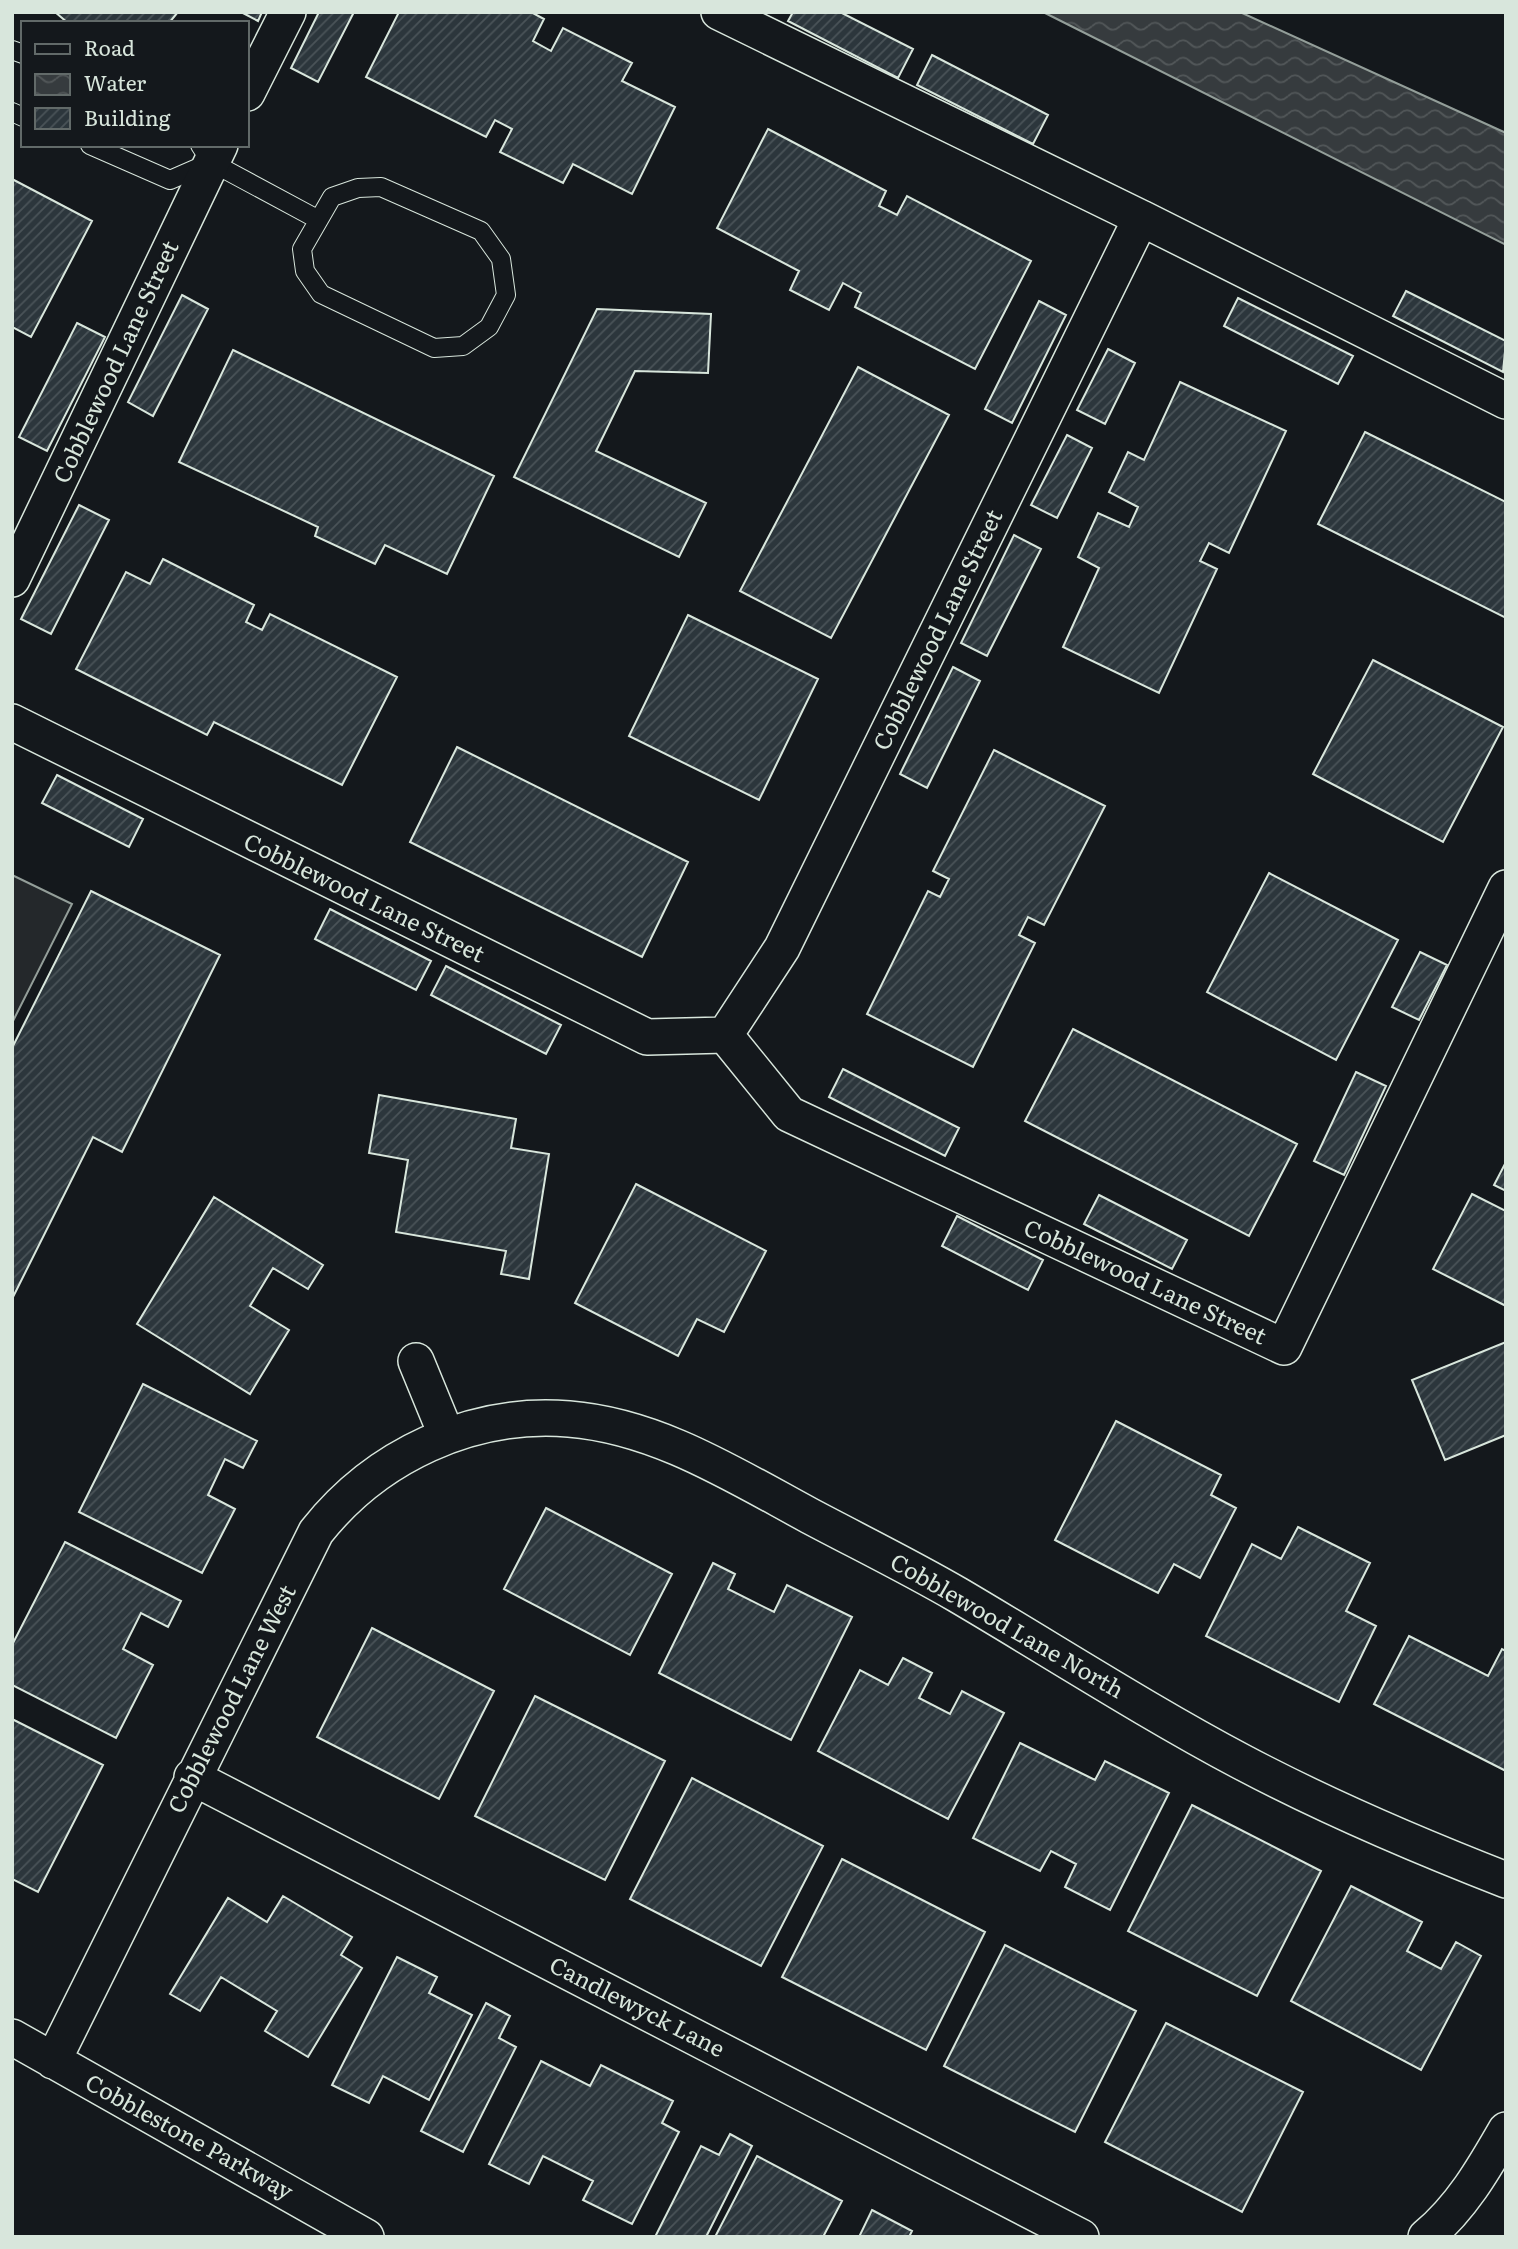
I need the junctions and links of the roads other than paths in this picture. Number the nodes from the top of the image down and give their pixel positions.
1 (288, 12) edge
2 (719, 12) edge
3 (248, 91) edge
4 (95, 147) edge
5 (210, 151) edge
6 (1141, 218) junction
7 (317, 219) junction
8 (1506, 401) edge
9 (12, 579) edge
10 (12, 722) edge
11 (1506, 888) edge
12 (725, 1035) junction
13 (416, 1361) dead end
14 (497, 1423) joint
15 (446, 1434) junction
16 (192, 1776) junction
17 (1506, 1880) edge
18 (12, 2037) edge
19 (52, 2061) junction
20 (1506, 2130) edge
21 (366, 2237) edge
22 (1081, 2237) edge
23 (1426, 2237) edge

1 - 3 street
2 - 6 street
4 - 5 lane
5 - 7 lane
5 - 9 street, Cobblewood Lane Street
6 - 8 street
6 - 12 street, Cobblewood Lane Street
7 - 7 lane
10 - 12 street, Cobblewood Lane Street
11 - 12 street, Cobblewood Lane Street
13 - 15 street
14 - 15 street, Cobblewood Lane West
14 - 17 street, Cobblewood Lane North
15 - 16 street, Cobblewood Lane West
16 - 19 street, Cobblewood Lane West
16 - 22 street, Candlewyck Lane
18 - 19 street, Cobblestone Parkway
19 - 21 street, Cobblestone Parkway
20 - 23 street

